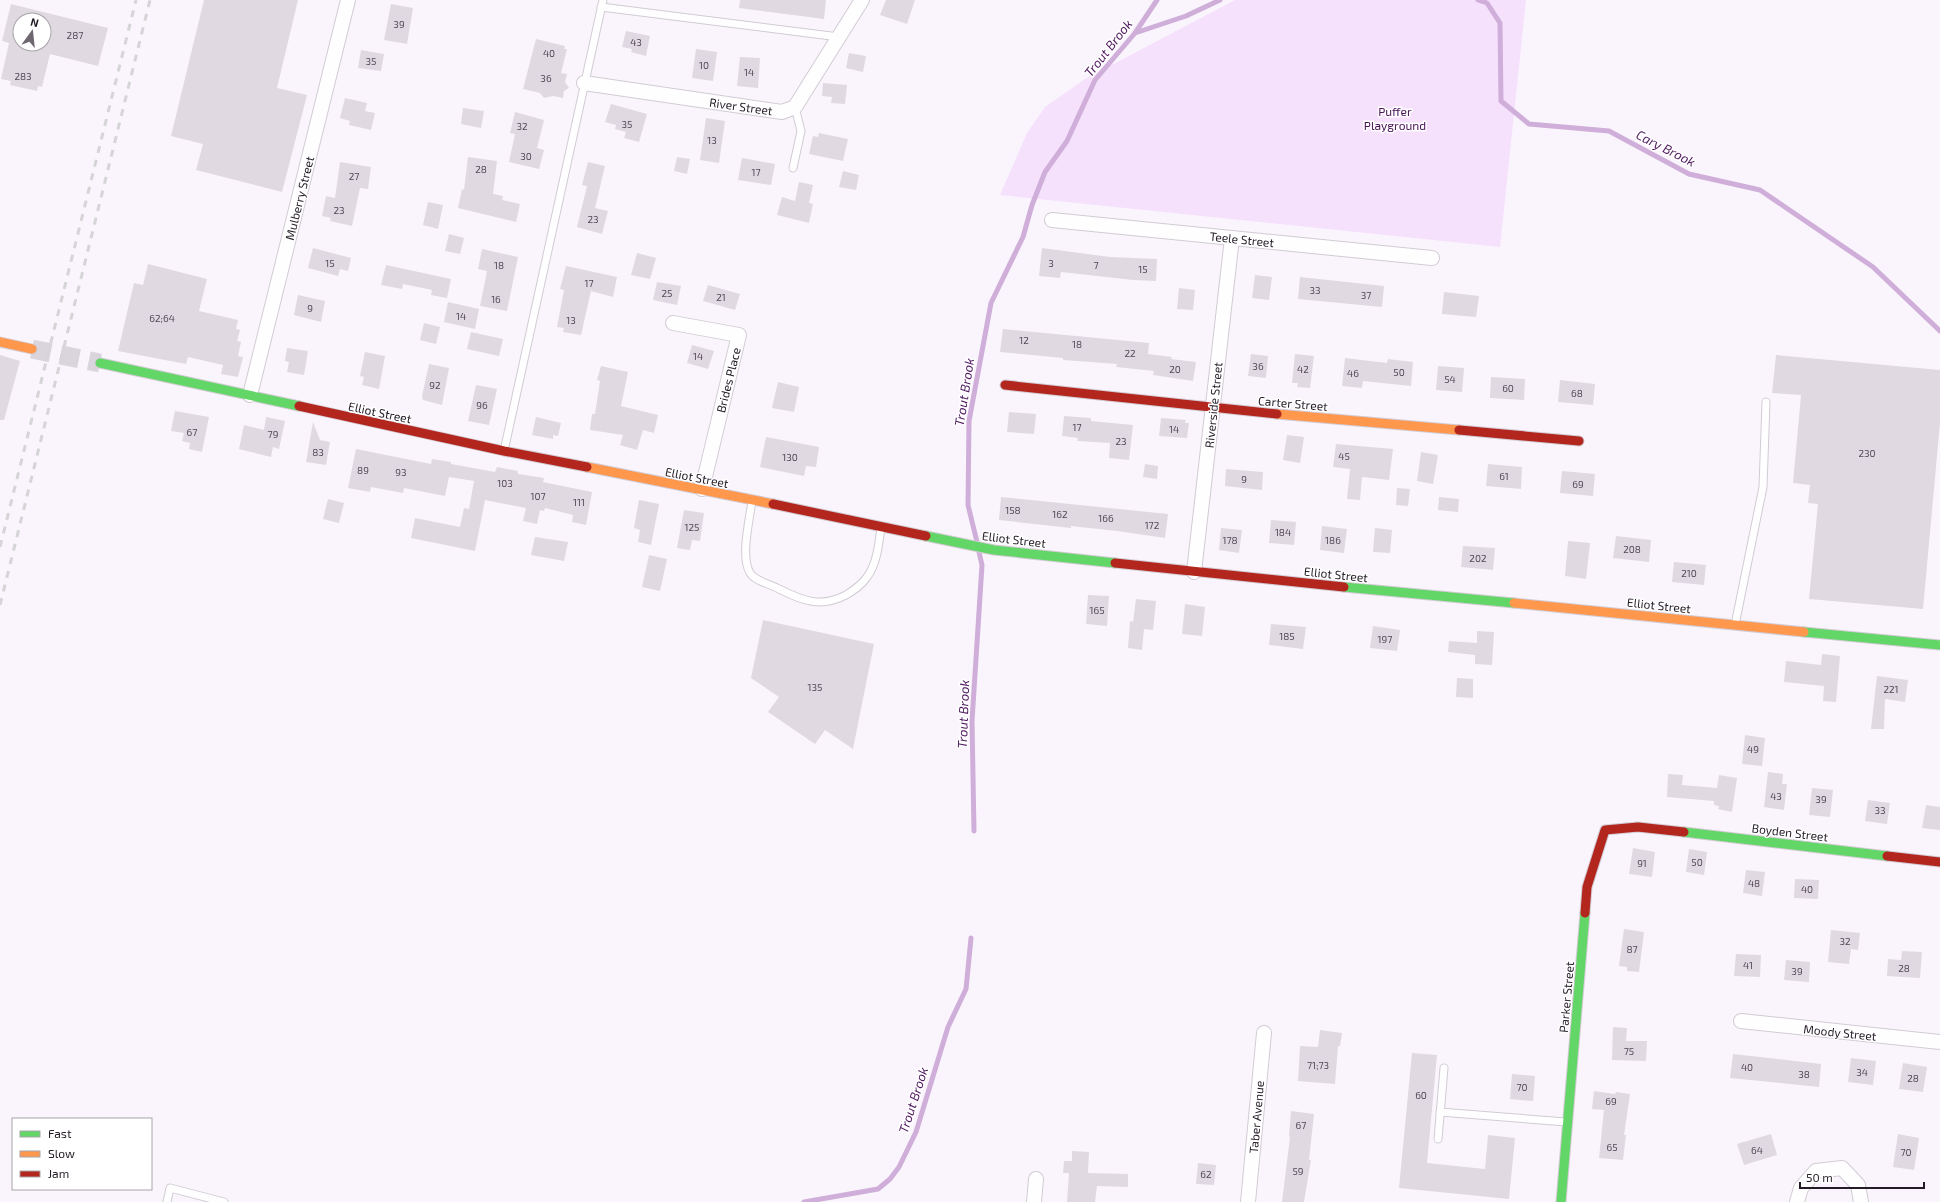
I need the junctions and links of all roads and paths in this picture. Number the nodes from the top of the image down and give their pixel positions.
1 (348, 0) edge
2 (862, 0) edge
3 (602, 4) edge
4 (839, 37) junction
5 (584, 83) junction
6 (796, 107) junction
7 (793, 168) dead end
8 (1052, 220) dead end
9 (1232, 238) junction
10 (1432, 258) dead end
11 (673, 323) dead end
12 (0, 342) edge
13 (32, 348) tunnel mouth
14 (100, 363) tunnel mouth
15 (1005, 385) dead end
16 (250, 395) junction
17 (1766, 402) dead end
18 (1213, 408) junction
19 (1579, 441) dead end
20 (504, 451) junction
21 (702, 489) junction
22 (752, 500) junction
23 (881, 527) junction
24 (1194, 572) junction
25 (1735, 625) junction
26 (1940, 645) edge
27 (1638, 827) joint
28 (1940, 862) edge
29 (1741, 1021) dead end
30 (1264, 1033) dead end
31 (1940, 1042) edge
32 (1444, 1068) dead end
33 (1440, 1112) junction
34 (1567, 1122) junction
35 (1438, 1139) dead end
36 (1036, 1179) dead end
37 (167, 1202) edge
38 (224, 1202) edge
39 (1034, 1202) edge
40 (1248, 1202) edge
41 (1561, 1202) edge
42 (1797, 1202) edge
43 (1861, 1202) edge

1 - 16 street, Mulberry Street
2 - 4 street
3 - 4 lane
3 - 5 lane
4 - 6 street
5 - 6 street, River Street
5 - 20 lane
6 - 7 lane
8 - 9 street, Teele Street
9 - 10 street, Teele Street
9 - 18 street, Riverside Street
11 - 21 street, Brides Place
12 - 13 street
14 - 16 street, Elliot Street
15 - 18 street, Carter Street
16 - 20 street, Elliot Street
17 - 25 lane
18 - 19 street, Carter Street
18 - 24 street, Riverside Street
20 - 21 street, Elliot Street
21 - 22 street, Elliot Street
22 - 23 street, Elliot Street
22 - 23 lane
23 - 24 street, Elliot Street
24 - 25 street, Elliot Street
25 - 26 street, Elliot Street
27 - 28 street, Boyden Street
27 - 34 street, Parker Street
29 - 31 street, Moody Street
30 - 40 street, Taber Avenue
32 - 33 lane
33 - 34 lane
33 - 35 lane
34 - 41 street, Parker Street
36 - 39 street
37 - 38 lane
42 - 43 street

